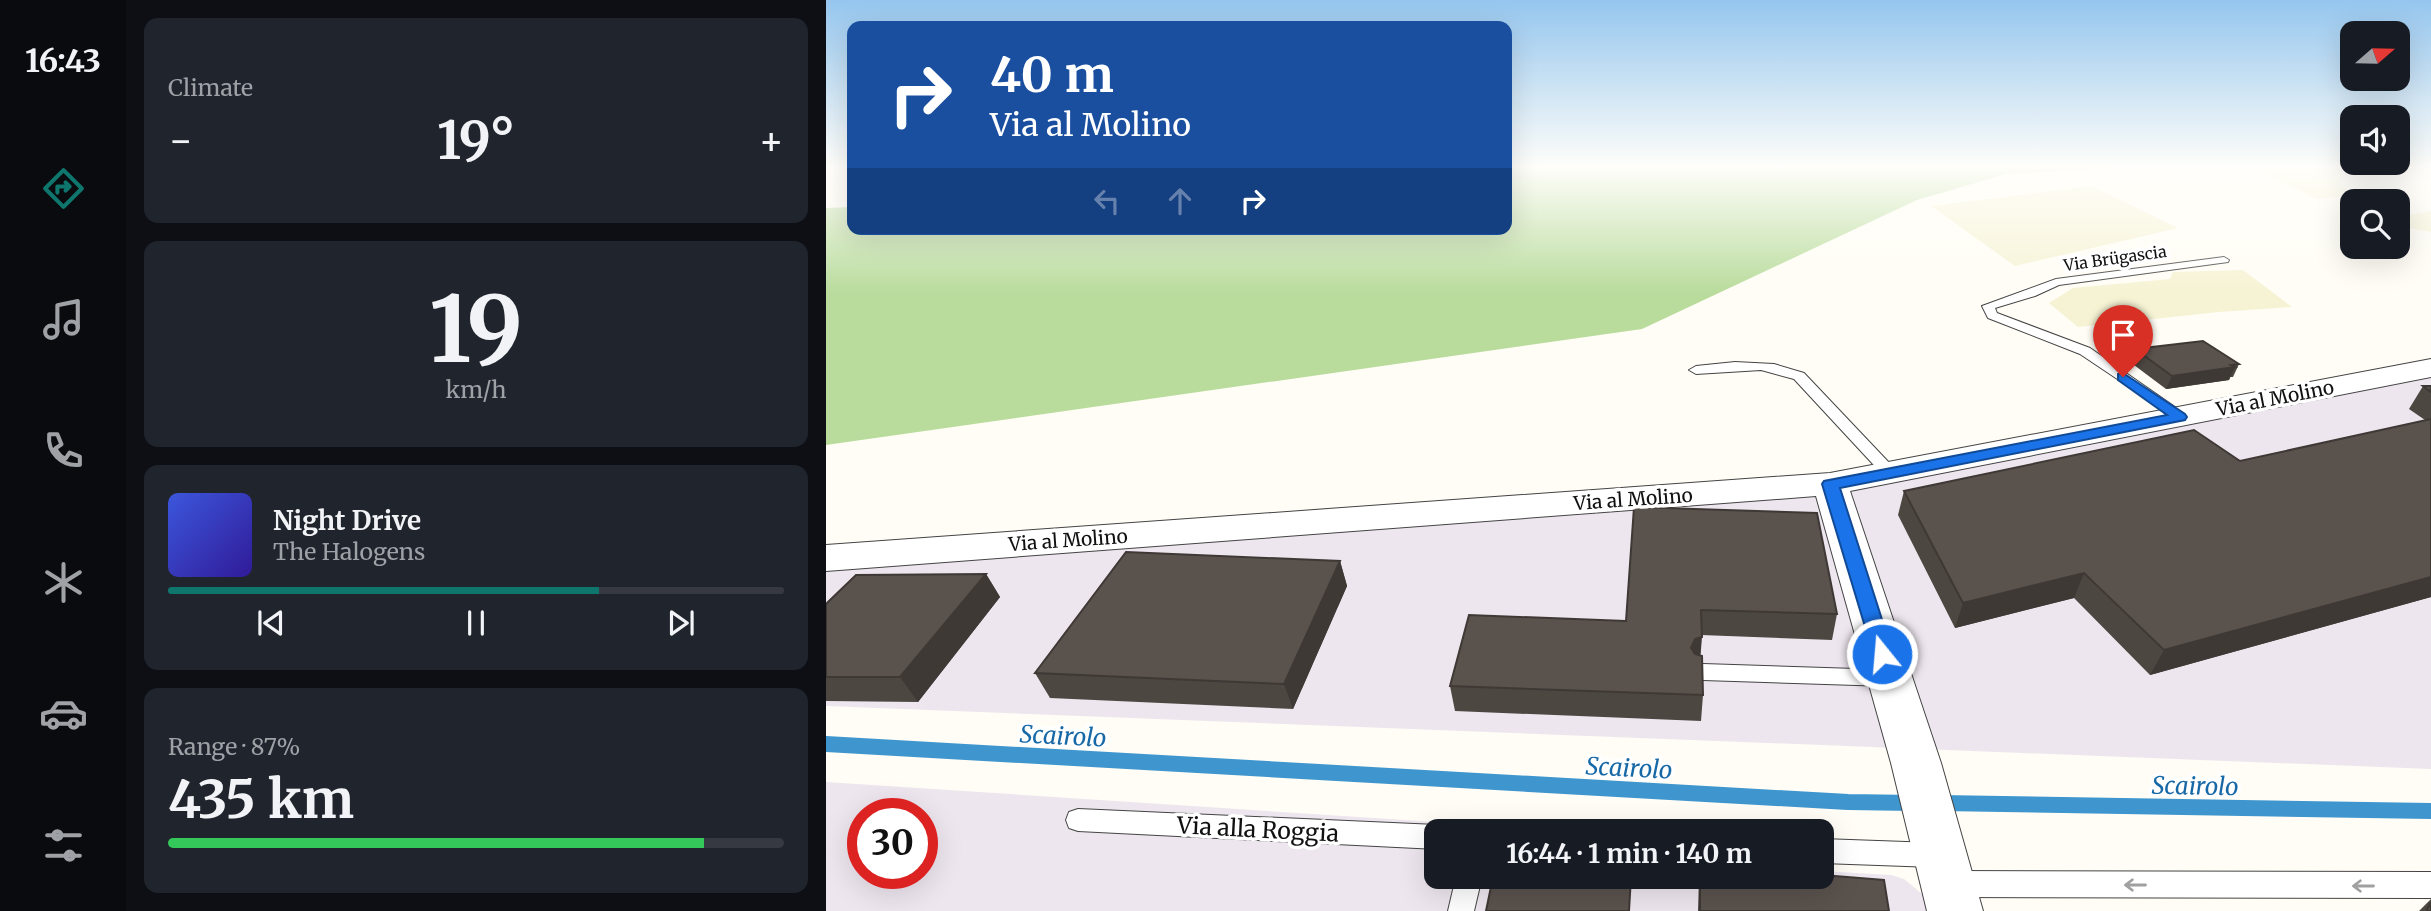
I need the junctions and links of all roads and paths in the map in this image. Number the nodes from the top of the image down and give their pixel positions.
1 (2224, 260) dead end
2 (2431, 368) edge
3 (1696, 370) dead end
4 (2180, 417) junction
5 (1890, 473) junction
6 (1830, 484) junction
7 (826, 558) edge
8 (1703, 672) edge
9 (1890, 678) junction
10 (1078, 820) dead end
11 (1424, 836) edge
12 (1834, 853) edge
13 (1945, 870) edge
14 (2431, 885) edge
15 (1466, 889) edge
16 (1461, 911) edge

1 - 4 lane, Via Brügascia
2 - 4 street, Via al Molino
3 - 5 lane
4 - 5 street, Via al Molino
5 - 6 street, Via al Molino
6 - 7 street, Via al Molino
6 - 9 street
8 - 9 lane
9 - 13 street
10 - 11 lane, Via alla Roggia
12 - 13 lane
14 -> 13 lane
15 - 16 lane

